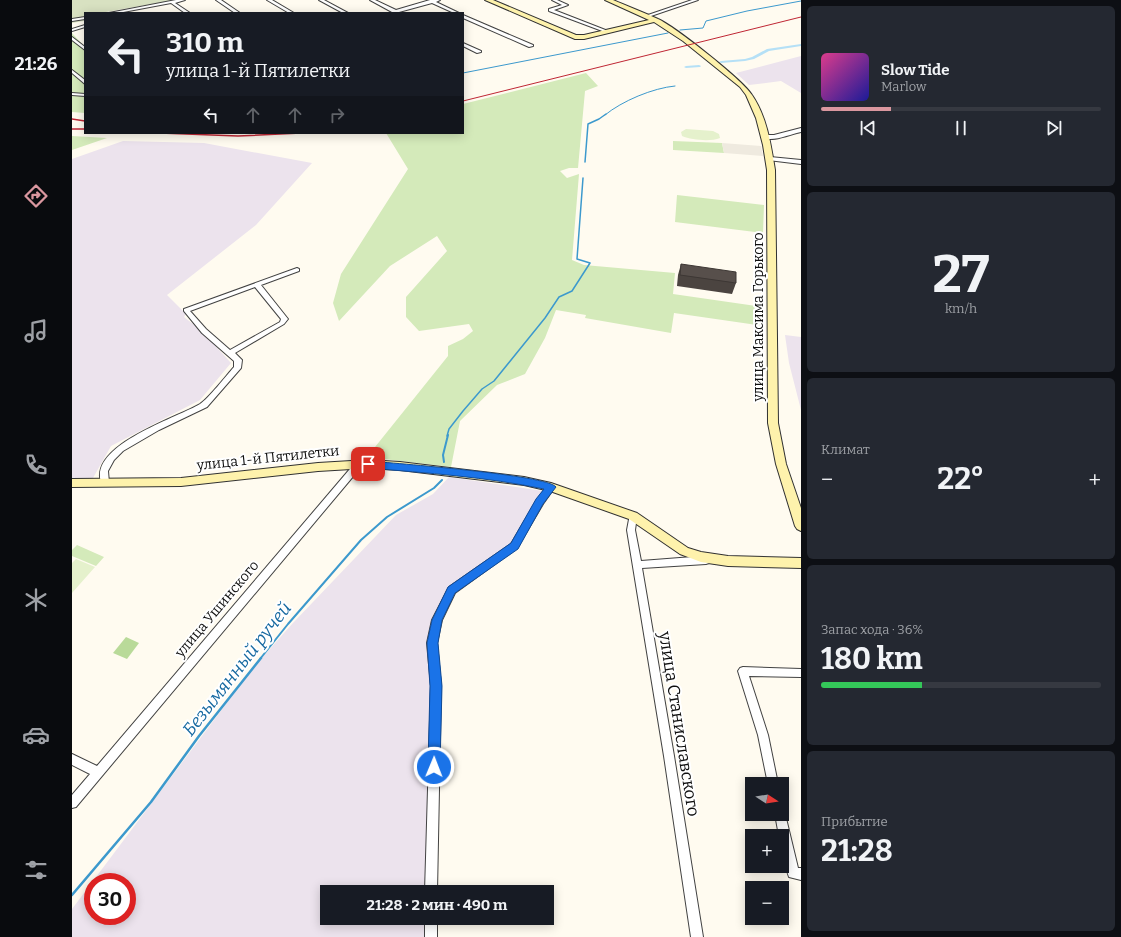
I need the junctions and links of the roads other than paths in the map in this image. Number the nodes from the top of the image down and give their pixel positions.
1 (183, 0) edge
2 (218, 0) edge
3 (269, 0) edge
4 (321, 0) edge
5 (372, 0) edge
6 (426, 0) edge
7 (438, 0) edge
8 (488, 0) edge
9 (554, 0) edge
10 (608, 0) edge
11 (696, 0) edge
12 (172, 2) junction
13 (432, 2) junction
14 (131, 9) junction
15 (116, 12) edge
16 (135, 12) edge
17 (187, 12) edge
18 (236, 12) edge
19 (290, 12) edge
20 (344, 12) edge
21 (393, 12) edge
22 (398, 12) edge
23 (455, 12) edge
24 (464, 16) edge
25 (647, 16) junction
26 (84, 18) edge
27 (72, 20) edge
28 (656, 20) junction
29 (84, 26) edge
30 (616, 29) junction
31 (72, 30) edge
32 (606, 31) junction
33 (674, 32) junction
34 (72, 38) edge
35 (464, 44) edge
36 (531, 46) dead end
37 (84, 48) edge
38 (479, 52) dead end
39 (72, 71) edge
40 (84, 82) edge
41 (72, 94) edge
42 (84, 95) edge
43 (801, 130) edge
44 (764, 137) junction
45 (770, 159) junction
46 (801, 162) edge
47 (297, 270) dead end
48 (257, 285) junction
49 (230, 353) junction
50 (358, 465) junction
51 (72, 483) edge
52 (105, 483) junction
53 (551, 487) junction
54 (633, 516) junction
55 (801, 526) edge
56 (711, 559) junction
57 (801, 563) edge
58 (637, 565) junction
59 (801, 673) edge
60 (72, 759) edge
61 (98, 772) junction
62 (771, 777) edge
63 (72, 803) edge
64 (782, 821) edge
65 (801, 874) edge
66 (431, 885) edge
67 (431, 925) edge
68 (430, 937) edge
69 (696, 937) edge

1 - 12 street
2 - 18 street
3 - 19 street
4 - 20 street
5 - 21 street
6 - 13 street
7 - 13 street
8 - 32 main road
9 - 32 street
10 - 25 main road
11 - 25 street
12 - 14 street
12 - 17 street
13 - 22 street
13 - 23 street
14 - 15 street
14 - 16 street
24 - 36 street
25 - 28 main road
26 - 27 street
28 - 30 main road
28 - 33 main road
29 - 31 street
30 - 32 main road
30 - 33 main road
33 - 44 main road, улица Максима Горького
34 - 37 street
35 - 38 street
39 - 40 street
41 - 42 street
43 - 44 street
44 - 45 main road, улица Максима Горького
45 - 46 street
45 - 55 main road, улица Максима Горького
47 - 48 street
48 - 49 street
48 - 49 street
49 - 52 street
50 - 52 main road, улица 1-й Пятилетки
50 - 53 main road, улица 1-й Пятилетки
50 - 61 street, улица Ушинского
51 - 52 main road, улица 1-й Пятилетки
53 - 54 main road, улица 1-й Пятилетки
53 - 66 street
54 - 56 main road, улица 1-й Пятилетки
54 - 58 street, улица Станиславского
56 - 57 main road, улица 1-й Пятилетки
56 - 58 street, улица 1-й Пятилетки
58 - 69 street, улица Станиславского
59 - 62 street
60 - 61 street
61 - 63 street, улица Ушинского
64 - 65 street
67 - 68 street

